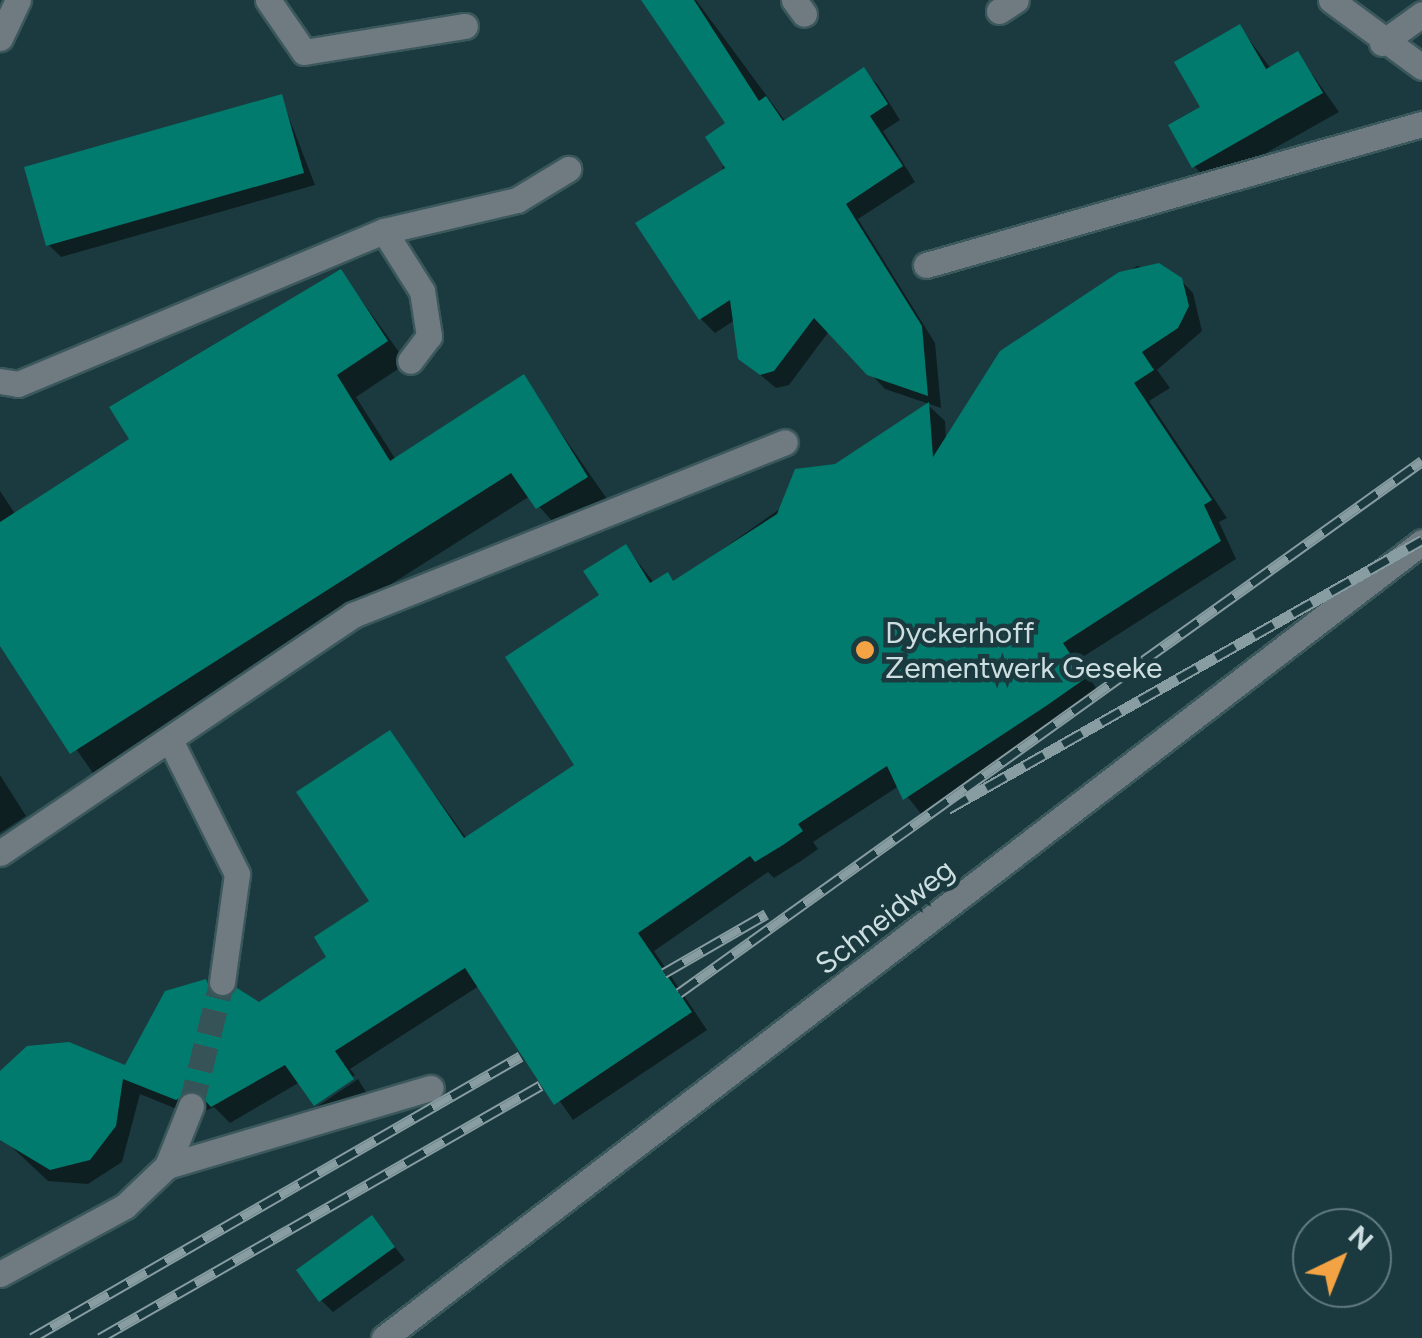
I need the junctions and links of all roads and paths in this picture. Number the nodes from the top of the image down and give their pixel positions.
1 (18, 0) edge
2 (268, 0) edge
3 (1332, 0) edge
4 (1422, 14) edge
5 (465, 26) dead end
6 (0, 38) edge
7 (1382, 43) junction
8 (1422, 67) edge
9 (1422, 124) edge
10 (568, 169) dead end
11 (384, 231) junction
12 (926, 265) dead end
13 (410, 362) dead end
14 (0, 381) edge
15 (784, 442) dead end
16 (1422, 542) edge
17 (170, 740) junction
18 (0, 852) edge
19 (222, 982) tunnel mouth
20 (431, 1088) dead end
21 (191, 1106) tunnel mouth
22 (166, 1166) junction
23 (0, 1274) edge
24 (384, 1338) edge

1 - 6 lane
2 - 5 lane
3 - 7 lane
4 - 7 lane
7 - 8 lane
9 - 12 lane
10 - 11 lane
11 - 13 lane
11 - 14 lane
15 - 17 lane
16 - 24 lane, Schneidweg
17 - 18 lane
17 - 19 lane
20 - 22 lane
21 - 22 lane
22 - 23 lane

